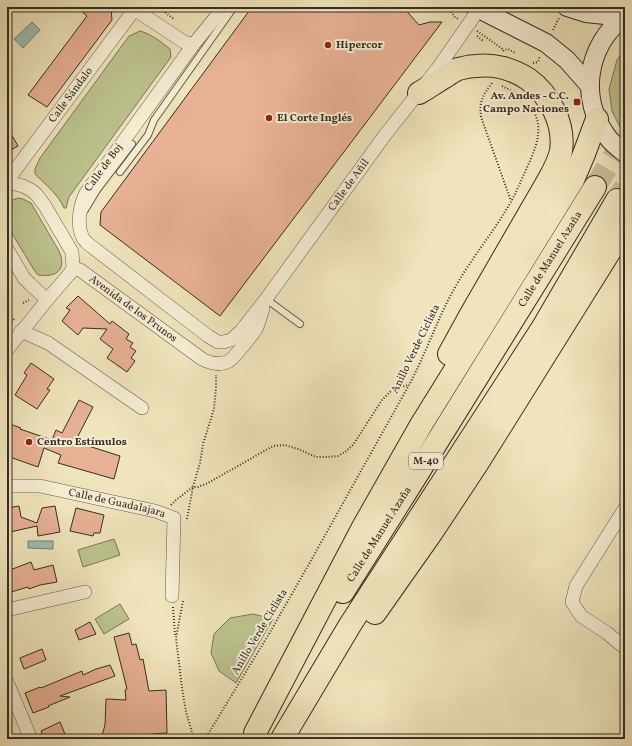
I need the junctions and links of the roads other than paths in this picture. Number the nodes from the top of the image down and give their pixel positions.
1 (224, 7) edge
2 (234, 7) edge
3 (133, 8) edge
4 (477, 8) edge
5 (565, 10) edge
6 (624, 17) edge
7 (193, 45) junction
8 (589, 85) junction
9 (419, 93) junction
10 (597, 119) junction
11 (132, 144) dead end
12 (625, 153) edge
13 (120, 172) dead end
14 (7, 182) edge
15 (595, 187) tunnel mouth
16 (617, 200) tunnel mouth
17 (625, 227) edge
18 (80, 229) junction
19 (7, 249) edge
20 (73, 268) junction
21 (266, 298) junction
22 (47, 300) junction
23 (300, 324) dead end
24 (22, 331) junction
25 (208, 336) junction
26 (7, 350) edge
27 (190, 350) junction
28 (142, 408) dead end
29 (7, 486) edge
30 (625, 508) edge
31 (362, 529) junction
32 (85, 592) dead end
33 (178, 596) road end
34 (7, 610) edge
35 (625, 648) edge
36 (7, 682) edge
37 (253, 736) edge
38 (31, 739) edge
39 (282, 739) edge
40 (288, 739) edge

1 - 7 street, Calle de Boj
2 - 13 lane
3 - 7 street
3 - 14 street, Calle Sándalo
4 - 8 main road
4 - 9 street, Calle de Añil
5 - 6 main road
6 - 8 main road
7 - 18 street, Calle de Boj
8 - 10 main road
9 - 21 street, Calle de Añil
9 - 31 highway
10 - 12 main road
10 - 31 highway
11 - 18 lane
14 - 20 street
15 - 37 highway, Calle de Manuel Azaña / M-40
16 - 39 highway, M-40
17 - 40 highway
18 - 25 street
19 - 22 street
20 - 22 street
20 - 27 street, Avenida de los Prunos
21 - 23 lane
21 - 25 street, Calle de Añil
21 - 27 street, Avenida de los Prunos
22 - 24 street
24 - 26 street
24 - 28 street
25 - 27 street
29 - 33 street, Calle de Guadalajara
30 - 35 street
31 - 37 highway
32 - 34 street
36 - 38 street

